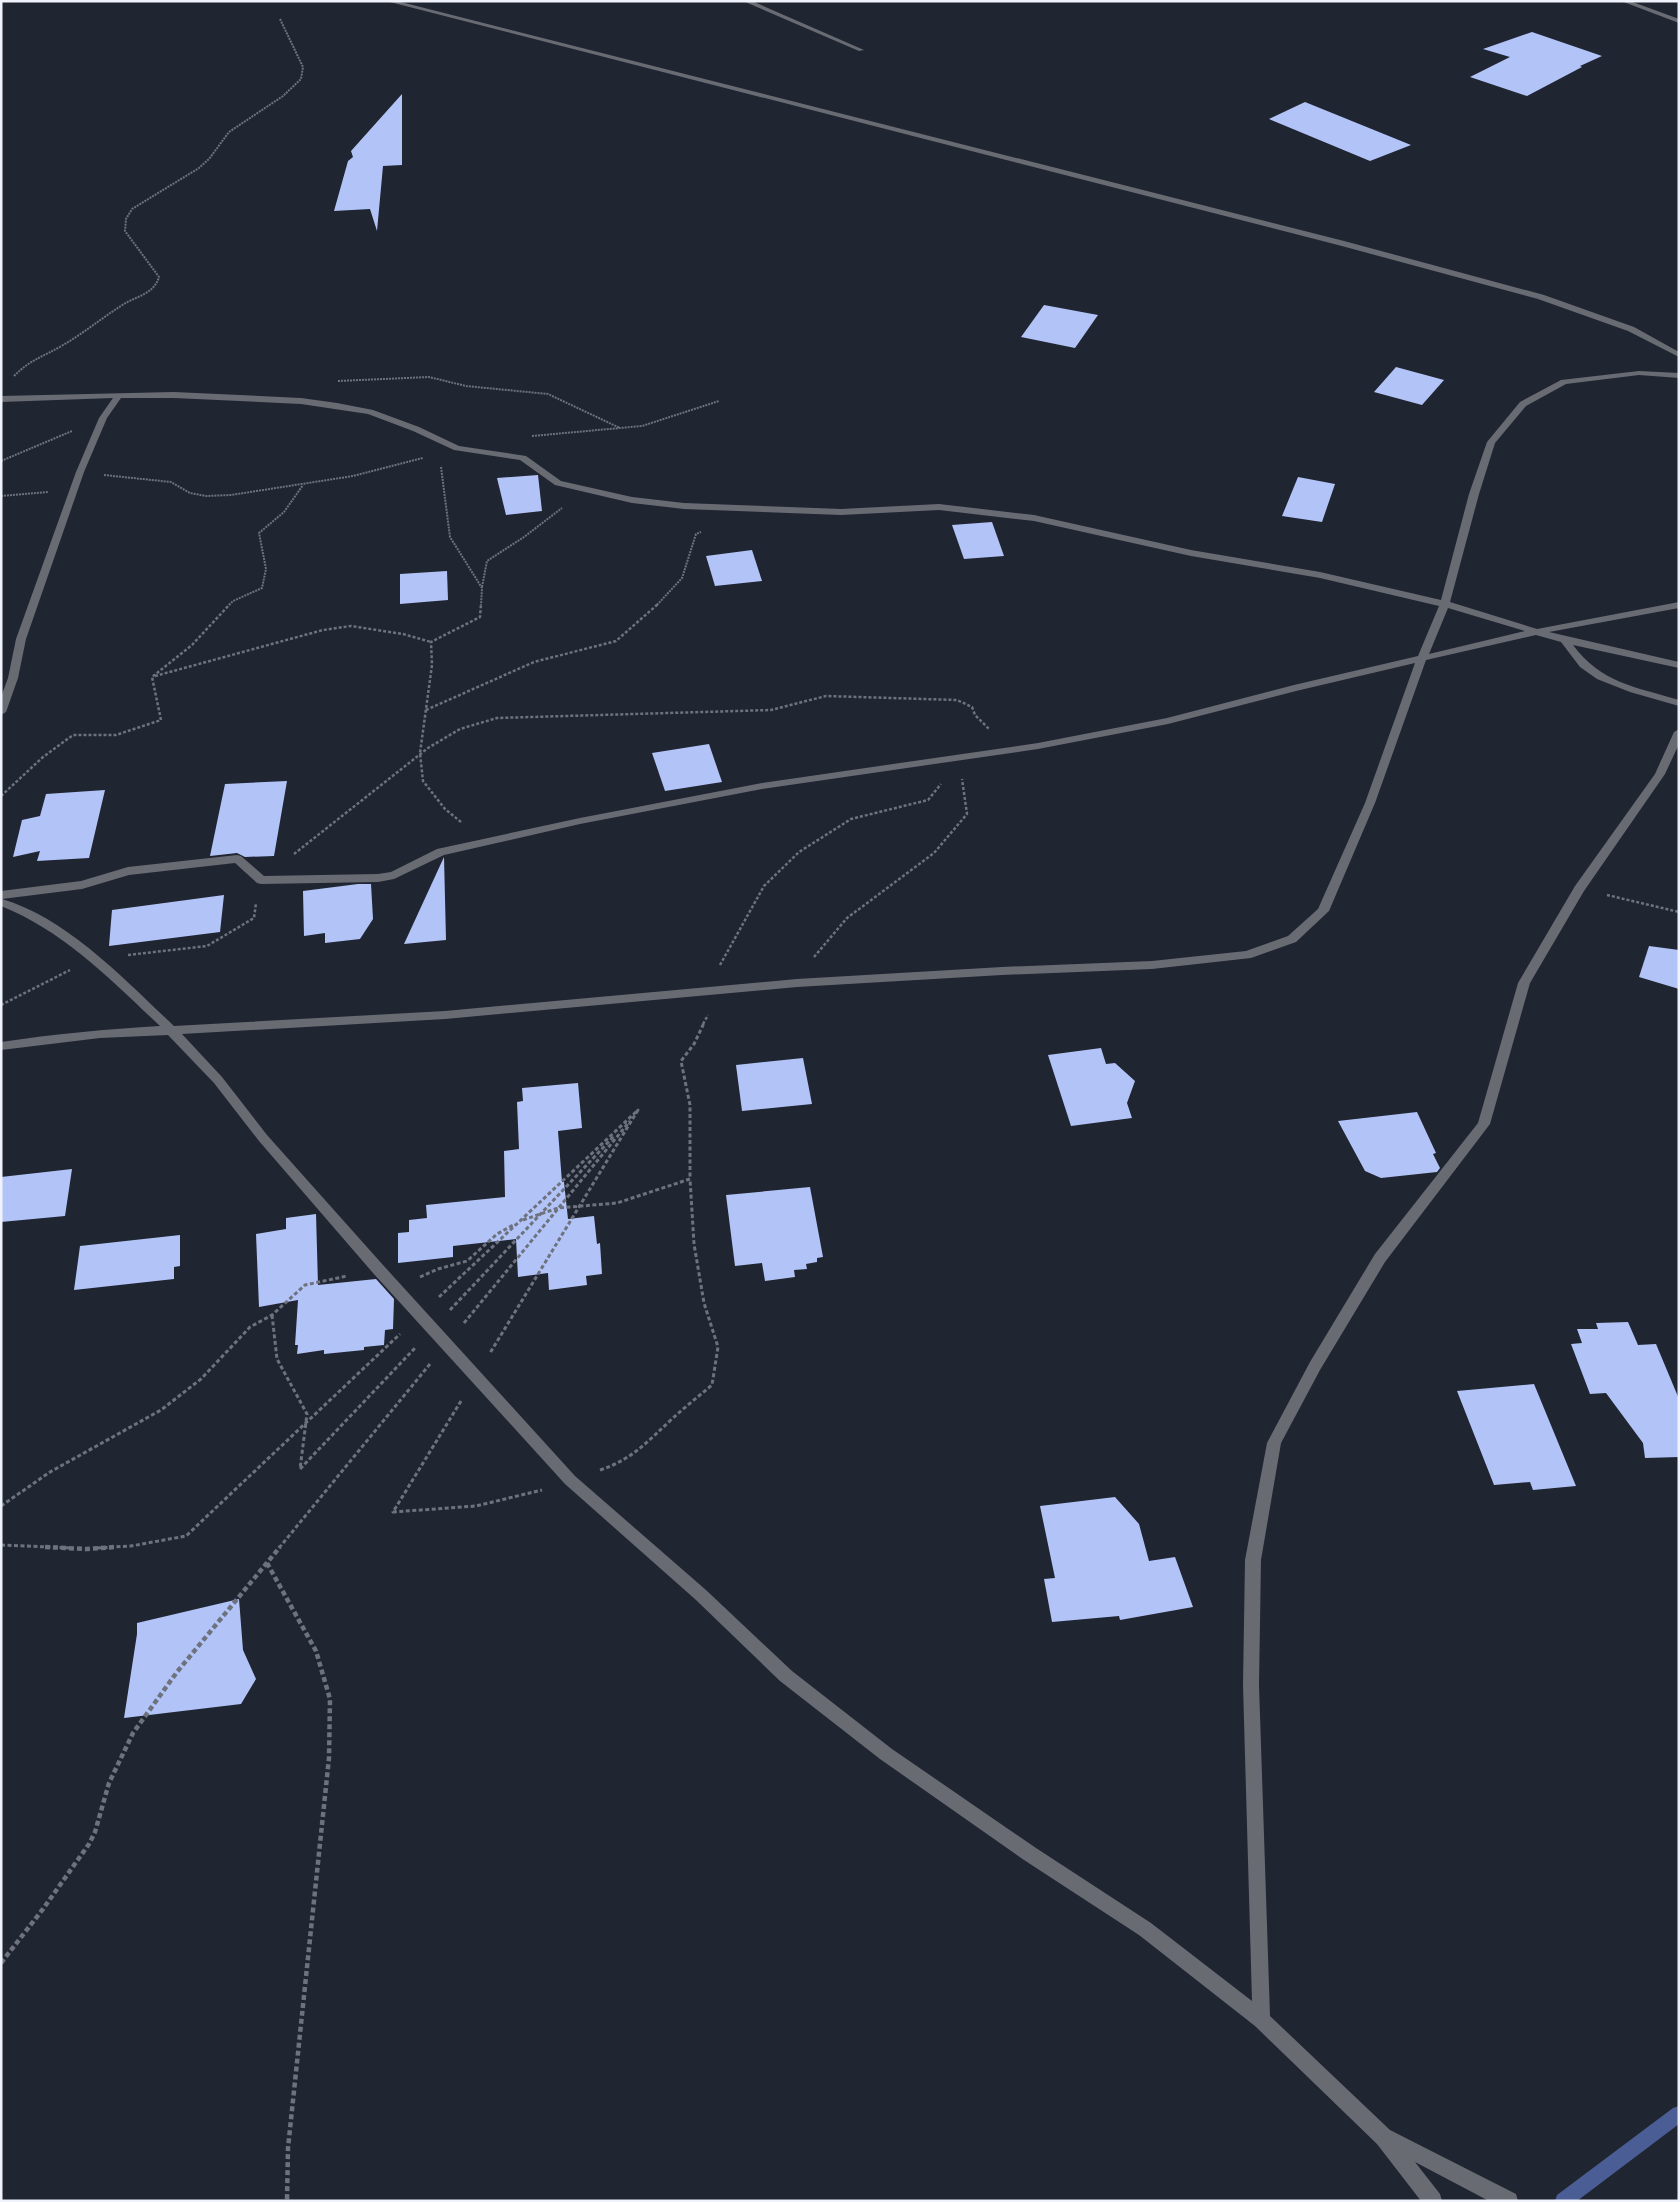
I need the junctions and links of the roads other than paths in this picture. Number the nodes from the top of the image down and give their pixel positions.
1 (389, 1) edge
2 (746, 1) edge
3 (1624, 1) edge
4 (1679, 21) edge
5 (861, 50) dead end
6 (1679, 355) edge
7 (1679, 376) edge
8 (119, 395) junction
9 (1, 399) edge
10 (1446, 604) junction
11 (1679, 605) edge
12 (1534, 632) junction
13 (1564, 640) junction
14 (1422, 658) junction
15 (1679, 665) edge
16 (1679, 703) edge
17 (1, 712) edge
18 (1679, 732) edge
19 (1, 895) edge
20 (1, 902) edge
21 (172, 1032) junction
22 (1, 1046) edge
23 (1261, 2020) junction
24 (1384, 2137) junction
25 (1433, 2201) edge
26 (1509, 2201) edge

1 - 6 street
2 - 5 street
3 - 4 street
7 - 10 street
8 - 9 street
8 - 10 street
8 - 17 street
10 - 12 street
10 - 14 street
11 - 12 street
12 - 13 street
12 - 14 street
13 - 15 street
13 - 16 street
14 - 19 street
14 - 21 street
18 - 23 street
20 - 21 street
21 - 22 street
21 - 23 street
23 - 24 street
24 - 25 street
24 - 26 street

